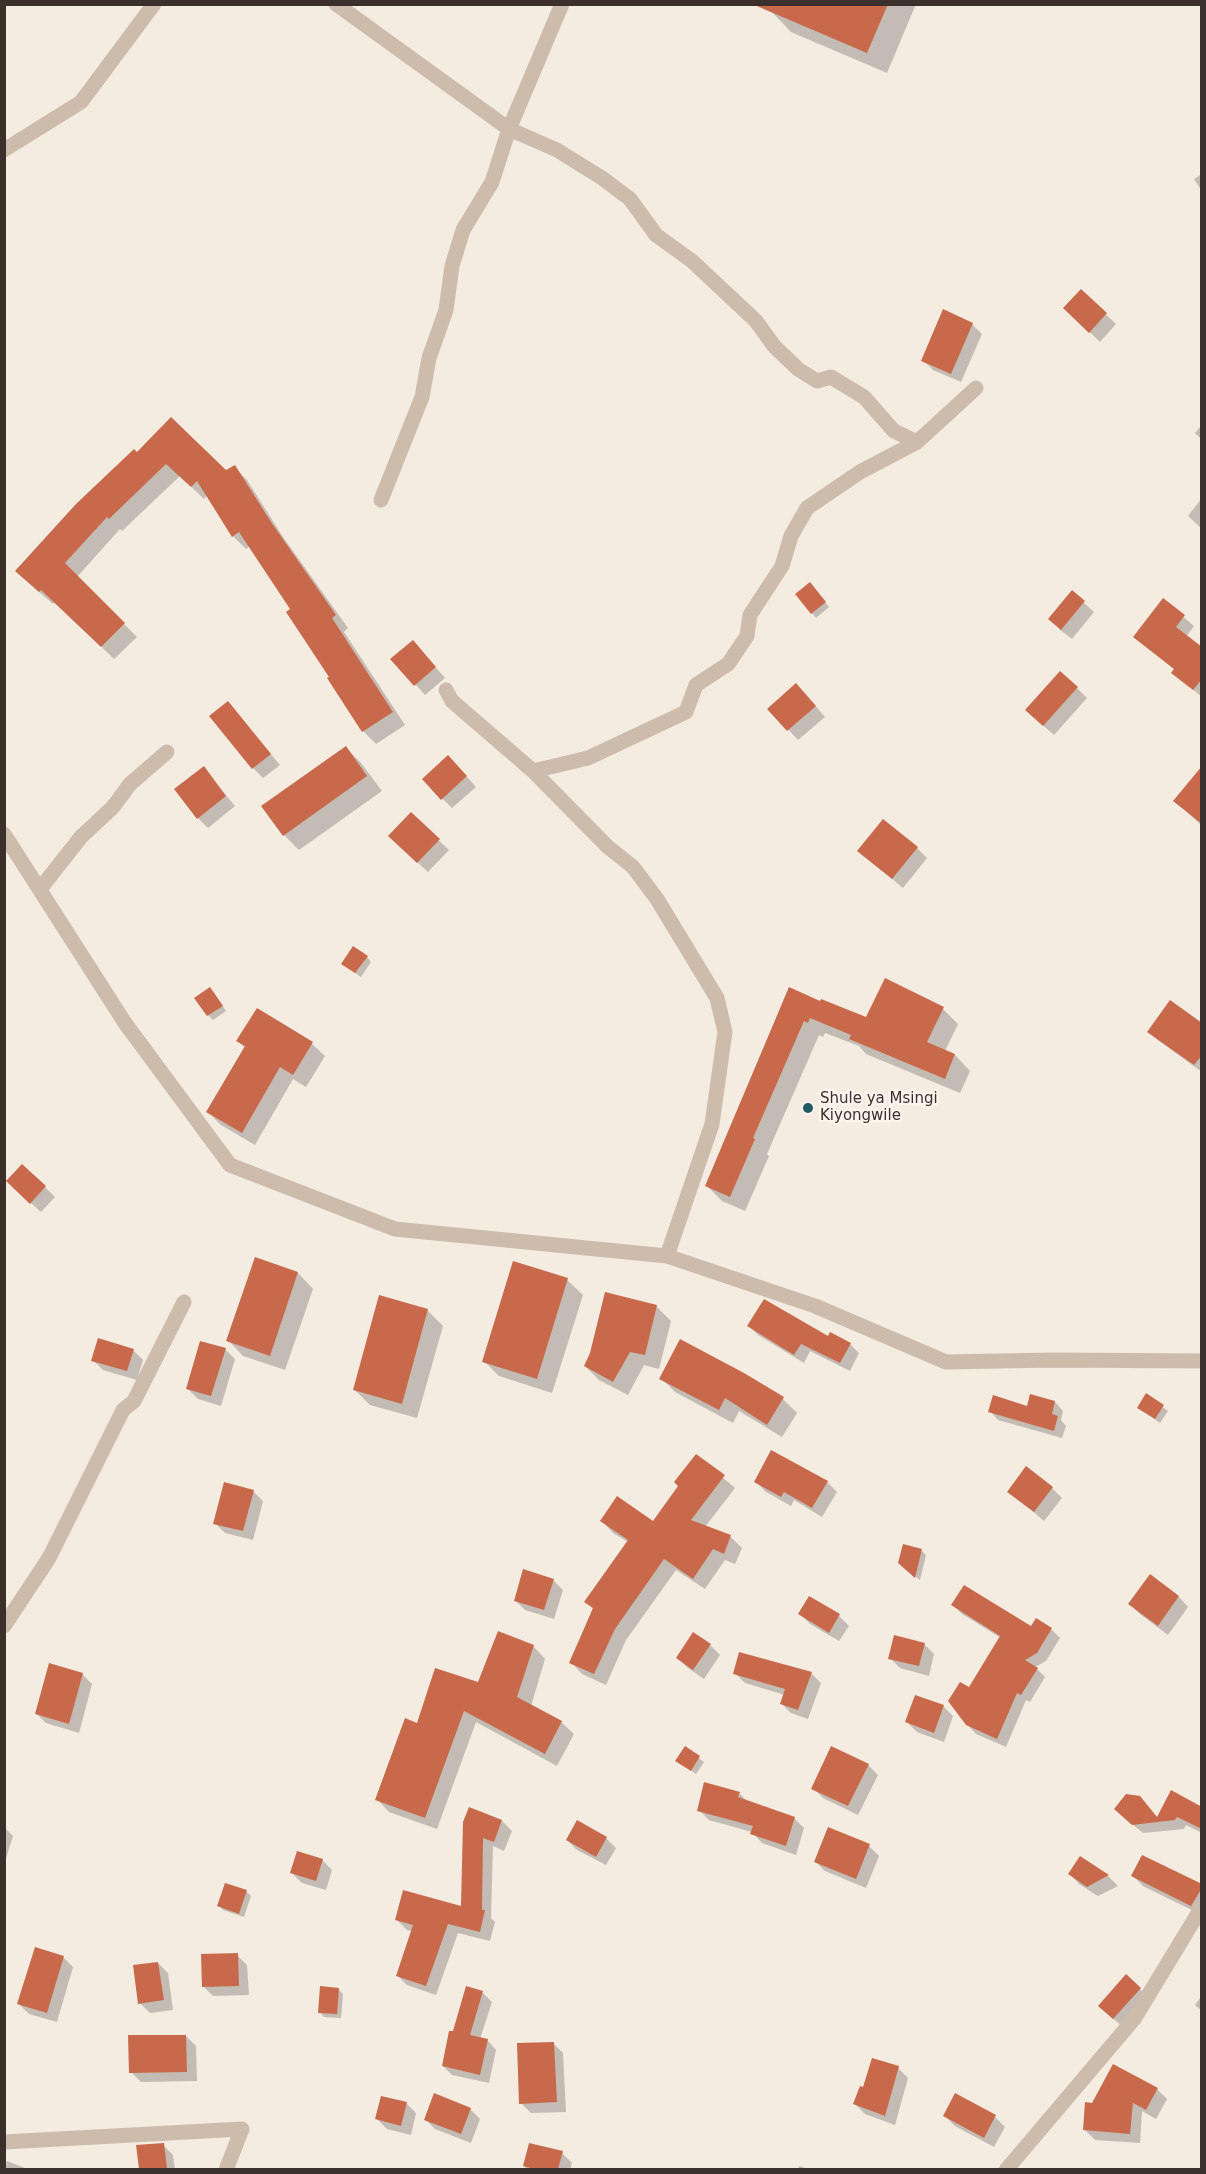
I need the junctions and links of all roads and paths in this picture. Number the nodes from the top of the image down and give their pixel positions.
1 (154, 4) edge
2 (336, 4) edge
3 (562, 4) edge
4 (509, 129) junction
5 (4, 150) edge
6 (976, 388) dead end
7 (917, 442) junction
8 (381, 500) dead end
9 (446, 690) dead end
10 (167, 752) dead end
11 (533, 771) junction
12 (4, 834) edge
13 (40, 889) junction
14 (667, 1256) junction
15 (184, 1302) dead end
16 (1202, 1361) edge
17 (4, 1626) edge
18 (1202, 1908) edge
19 (4, 2142) edge
20 (226, 2169) edge
21 (1006, 2169) edge

1 - 5 street
2 - 4 street
3 - 4 street
4 - 7 street
4 - 8 street
6 - 7 street
7 - 11 street
9 - 11 street
10 - 13 street
11 - 14 street
12 - 13 street
13 - 14 street
14 - 16 street
15 - 17 street
18 - 21 street
19 - 20 street

